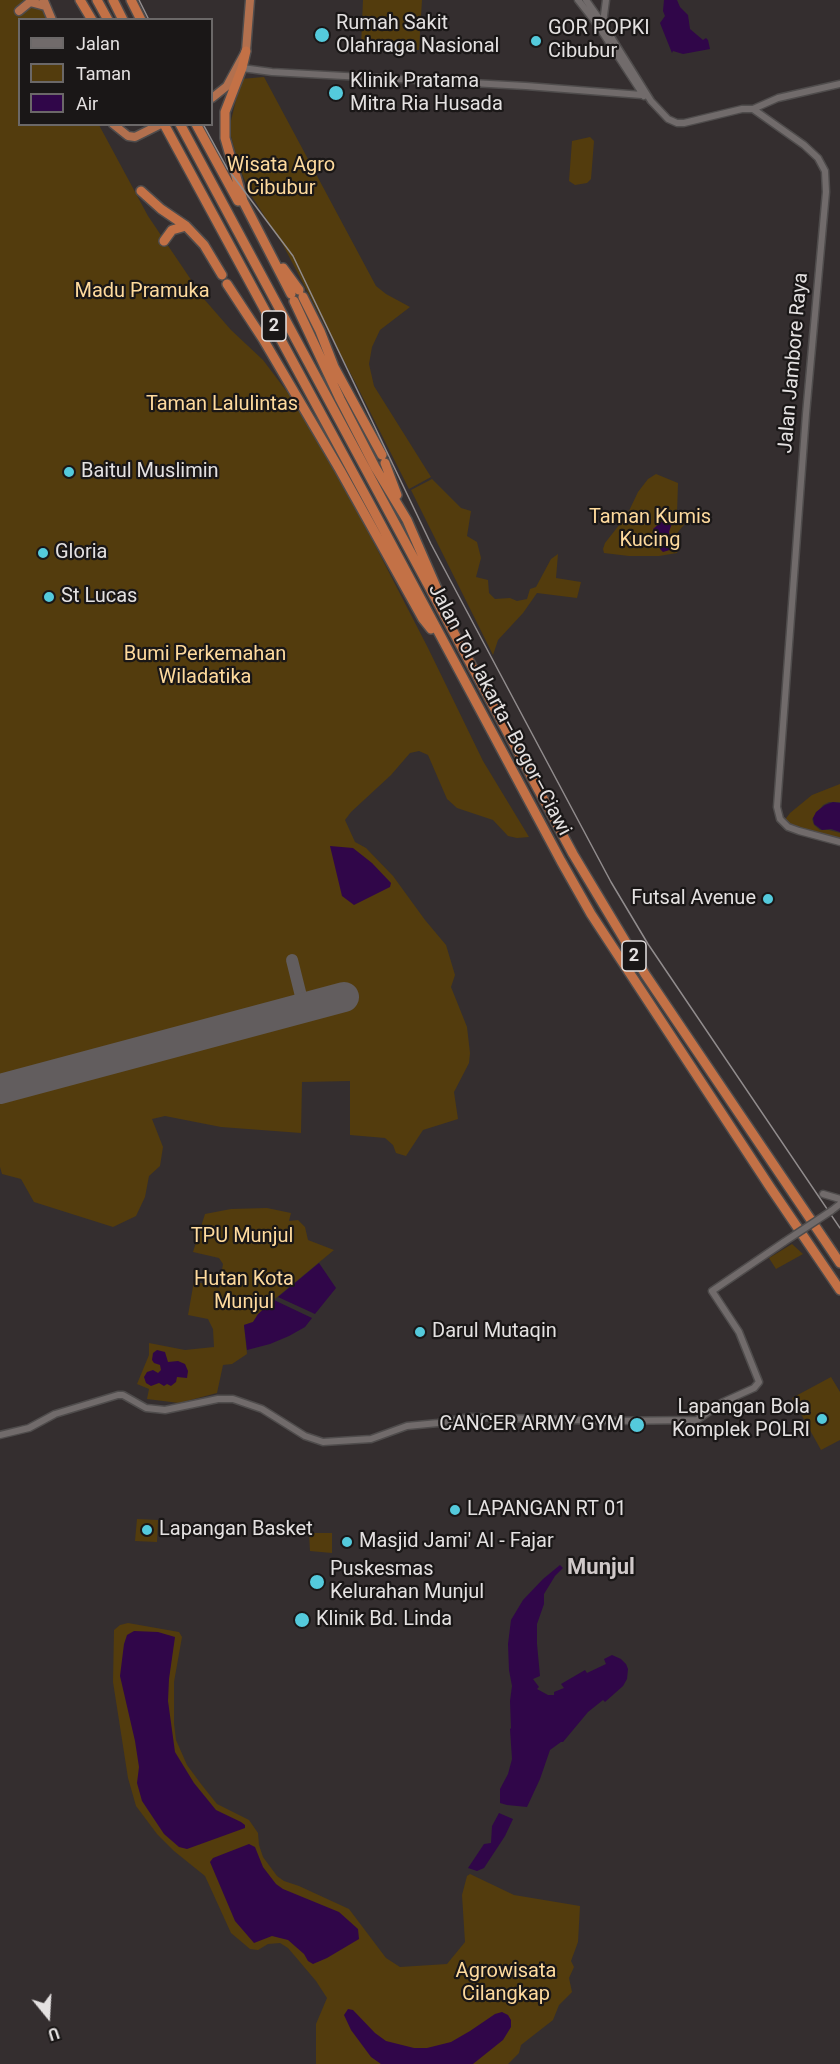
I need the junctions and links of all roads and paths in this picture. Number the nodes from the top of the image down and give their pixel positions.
1 (80, 0) edge
2 (98, 0) edge
3 (113, 0) edge
4 (131, 0) edge
5 (250, 0) edge
6 (578, 0) edge
7 (586, 0) edge
8 (605, 2) edge
9 (44, 3) edge
10 (584, 8) junction
11 (594, 10) junction
12 (19, 11) dead end
13 (51, 18) edge
14 (91, 18) edge
15 (107, 18) edge
16 (122, 18) edge
17 (140, 18) edge
18 (603, 24) junction
19 (246, 51) junction
20 (242, 68) junction
21 (840, 84) edge
22 (642, 95) junction
23 (213, 97) edge
24 (651, 101) junction
25 (753, 109) junction
26 (116, 126) edge
27 (164, 126) edge
28 (181, 126) edge
29 (197, 126) edge
30 (141, 191) dead end
31 (186, 226) junction
32 (164, 241) dead end
33 (265, 243) junction
34 (297, 295) junction
35 (407, 520) junction
36 (454, 633) junction
37 (442, 642) junction
38 (840, 842) edge
39 (824, 1194) dead end
40 (840, 1199) edge
41 (840, 1204) edge
42 (840, 1263) edge
43 (840, 1290) edge
44 (0, 1435) edge

1 - 14 highway
2 - 15 highway
3 - 16 highway
4 - 17 highway
5 - 19 highway
6 - 10 street
7 - 11 street
8 - 11 street
8 - 18 street
9 - 12 highway
9 - 13 highway
10 - 11 street
10 - 22 street
11 - 18 street
18 - 24 street
19 - 20 highway
19 - 23 highway
20 - 22 street
20 - 33 highway
21 - 25 street
22 - 24 street
24 - 25 street
25 - 38 street, Jalan Jambore Raya
26 - 27 highway
27 - 37 highway, Jalan Tol Jakarta–Bogor–Ciawi / 2
28 - 36 highway, Jalan Tol Jakarta–Bogor–Ciawi / 2
29 - 33 highway
30 - 31 highway
31 - 32 highway
31 - 37 highway
33 - 34 highway
34 - 35 highway
34 - 35 highway
35 - 36 highway
36 - 42 highway, Jalan Tol Jakarta–Bogor–Ciawi / 2
37 - 43 highway, Jalan Tol Jakarta–Bogor–Ciawi / 2
39 - 40 street
41 - 44 street, bridge

